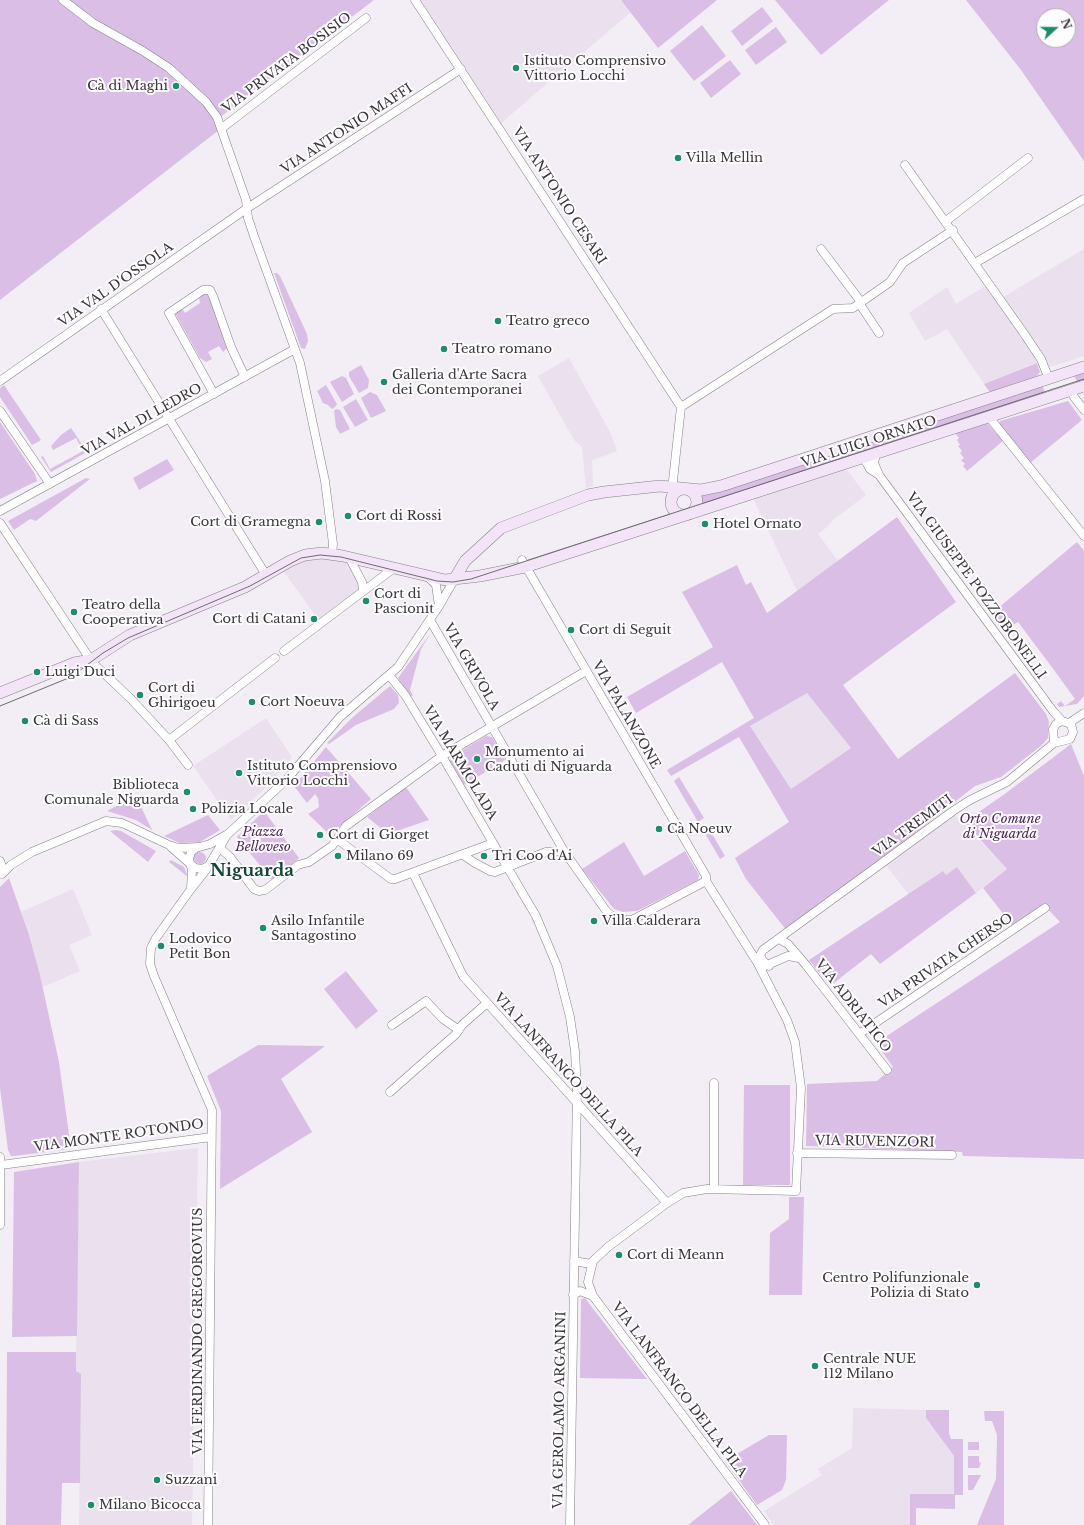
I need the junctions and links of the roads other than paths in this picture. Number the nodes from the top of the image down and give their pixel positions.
1 (63, 0) edge
2 (415, 0) edge
3 (366, 18) dead end
4 (461, 69) junction
5 (222, 128) junction
6 (1028, 158) dead end
7 (905, 165) dead end
8 (1084, 198) edge
9 (246, 209) junction
10 (946, 220) junction
11 (953, 230) junction
12 (821, 250) dead end
13 (975, 263) junction
14 (860, 303) junction
15 (101, 309) junction
16 (879, 332) dead end
17 (296, 353) junction
18 (1084, 367) edge
19 (245, 377) junction
20 (1054, 377) junction
21 (0, 381) edge
22 (1084, 386) edge
23 (1071, 390) junction
24 (214, 394) junction
25 (1057, 396) junction
26 (681, 407) junction
27 (1084, 410) edge
28 (0, 411) edge
29 (169, 418) junction
30 (989, 418) junction
31 (876, 454) junction
32 (864, 458) junction
33 (879, 475) junction
34 (50, 484) junction
35 (672, 487) junction
36 (685, 489) junction
37 (672, 500) junction
38 (0, 511) edge
39 (688, 515) junction
40 (0, 523) edge
41 (1084, 536) edge
42 (332, 554) junction
43 (349, 557) junction
44 (524, 564) junction
45 (394, 568) junction
46 (266, 575) junction
47 (428, 577) junction
48 (454, 580) junction
49 (363, 590) junction
50 (439, 606) junction
51 (430, 620) junction
52 (284, 651) dead end
53 (275, 658) dead end
54 (91, 660) junction
55 (586, 671) junction
56 (389, 675) junction
57 (0, 693) edge
58 (1084, 713) edge
59 (1067, 723) junction
60 (491, 726) junction
61 (168, 740) junction
62 (1056, 740) junction
63 (442, 756) junction
64 (188, 766) dead end
65 (227, 835) junction
66 (338, 840) junction
67 (493, 843) junction
68 (169, 845) junction
69 (198, 847) junction
70 (220, 848) junction
71 (564, 851) junction
72 (463, 855) junction
73 (0, 861) edge
74 (191, 864) junction
75 (210, 864) junction
76 (507, 866) junction
77 (413, 873) junction
78 (706, 882) junction
79 (190, 889) junction
80 (1045, 908) dead end
81 (788, 933) junction
82 (779, 939) junction
83 (788, 944) junction
84 (749, 949) junction
85 (763, 950) junction
86 (788, 956) junction
87 (799, 958) junction
88 (757, 962) junction
89 (768, 966) junction
90 (765, 976) junction
91 (487, 1003) junction
92 (392, 1025) dead end
93 (459, 1030) junction
94 (859, 1034) junction
95 (887, 1070) dead end
96 (714, 1083) dead end
97 (390, 1092) dead end
98 (576, 1102) junction
99 (211, 1137) junction
100 (797, 1153) junction
101 (952, 1155) dead end
102 (0, 1161) edge
103 (714, 1189) junction
104 (667, 1203) junction
105 (0, 1225) edge
106 (574, 1261) junction
107 (591, 1264) junction
108 (573, 1295) junction
109 (593, 1296) junction
110 (208, 1525) edge
111 (570, 1525) edge
112 (765, 1525) edge

1 - 5 street
2 - 4 street, VIA ANTONIO CESARI
3 - 5 street, VIA PRIVATA BOSISIO
4 - 9 street, VIA ANTONIO MAFFI
4 - 26 street, VIA ANTONIO CESARI
5 - 9 street
6 - 10 street
7 - 10 street
8 - 13 street
9 - 15 street, VIA VAL D'OSSOLA
9 - 17 street
10 - 11 street
11 - 13 street
11 - 14 street
12 - 14 street
13 - 20 street
14 - 16 street
14 - 26 street
15 - 21 street, VIA VAL D'OSSOLA
15 - 29 street
17 - 19 street, VIA VAL DI LEDRO
17 - 42 street
18 - 20 main road, VIA LUIGI ORNATO
19 - 24 street, VIA VAL DI LEDRO
19 - 24 street
20 - 23 main road
20 - 25 main road
20 - 36 main road, VIA LUIGI ORNATO
22 - 23 main road, VIA LUIGI ORNATO
23 - 25 main road, VIA LUIGI ORNATO
23 - 27 street
24 - 29 street, VIA VAL DI LEDRO
25 - 30 main road, VIA LUIGI ORNATO
26 - 35 street
28 - 34 street
29 - 34 street, VIA VAL DI LEDRO
29 - 46 street
30 - 31 main road, VIA LUIGI ORNATO
30 - 41 street
31 - 32 main road, VIA LUIGI ORNATO
31 - 33 street, VIA GIUSEPPE POZZOBONELLI
32 - 33 street, VIA GIUSEPPE POZZOBONELLI
32 - 39 main road, VIA LUIGI ORNATO
33 - 59 street, VIA GIUSEPPE POZZOBONELLI
34 - 38 street, VIA VAL DI LEDRO
35 - 36 main road, VIA LUIGI ORNATO
35 - 37 street
35 - 48 main road, VIA LUIGI ORNATO
36 - 37 main road
36 - 39 main road
37 - 39 main road
39 - 44 main road, VIA LUIGI ORNATO
40 - 54 street
42 - 43 main road, VIA LUIGI ORNATO
42 - 46 main road, VIA LUIGI ORNATO
43 - 45 main road, VIA LUIGI ORNATO
43 - 49 street
44 - 48 main road, VIA LUIGI ORNATO
44 - 55 street, VIA PALANZONE
45 - 47 main road, VIA LUIGI ORNATO
45 - 49 street
46 - 54 main road, VIA LUIGI ORNATO
47 - 48 main road, VIA LUIGI ORNATO
47 - 50 street
48 - 50 street
49 - 52 street
50 - 51 street
51 - 56 street
51 - 60 street, VIA GRIVOLA
53 - 61 street
54 - 57 main road
54 - 61 street
55 - 60 street
55 - 78 street, VIA PALANZONE
56 - 63 street, VIA MARMOLADA
56 - 65 street
58 - 59 street, VIA TREMITI
59 - 62 street
59 - 62 street, VIA TREMITI
60 - 63 street
60 - 71 street, VIA GRIVOLA
61 - 64 street
62 - 81 street, VIA TREMITI
63 - 66 street
63 - 67 street, VIA MARMOLADA
65 - 69 street
65 - 70 street, VIA MONTE ROTONDO
66 - 70 street
66 - 77 street
67 - 72 street
67 - 76 street, VIA MARMOLADA
68 - 69 street
68 - 73 street
68 - 74 street
69 - 74 street, VIA MONTE ROTONDO
69 - 75 street
70 - 75 street, VIA MONTE ROTONDO
71 - 76 street
71 - 78 street
72 - 76 street
72 - 77 street
74 - 75 street
74 - 79 street, VIA MONTE ROTONDO
75 - 79 street, VIA MONTE ROTONDO
76 - 98 street, VIA GEROLAMO ARGANINI
77 - 91 street, VIA LANFRANCO DELLA PILA
78 - 84 street, VIA PALANZONE
79 - 99 street, VIA MONTE ROTONDO
80 - 94 street, VIA PRIVATA CHERSO
81 - 82 street, VIA TREMITI
81 - 83 street
82 - 83 street, VIA ADRIATICO
82 - 85 street
83 - 86 street
83 - 87 street, VIA ADRIATICO
84 - 85 street
84 - 88 street, VIA PALANZONE
85 - 89 street
86 - 87 street, VIA ADRIATICO
86 - 89 street
87 - 94 street, VIA ADRIATICO
88 - 89 street
88 - 90 street, VIA PALANZONE
89 - 90 street
90 - 100 street, VIA PALANZONE
91 - 93 street
91 - 98 street, VIA LANFRANCO DELLA PILA
92 - 93 street
93 - 97 street
94 - 95 street, VIA ADRIATICO
96 - 103 street
98 - 104 street, VIA LANFRANCO DELLA PILA
98 - 106 street, VIA GEROLAMO ARGANINI
99 - 102 street, VIA MONTE ROTONDO
99 - 110 street, VIA FERDINANDO GREGOROVIUS
100 - 101 street, VIA RUVENZORI
100 - 103 street, VIA PALANZONE
102 - 105 street
103 - 104 street
104 - 107 street
106 - 107 street
106 - 108 street, VIA GEROLAMO ARGANINI
107 - 109 street, VIA LANFRANCO DELLA PILA
108 - 109 street, VIA GEROLAMO ARGANINI
108 - 111 street, VIA GEROLAMO ARGANINI
109 - 112 street, VIA LANFRANCO DELLA PILA

